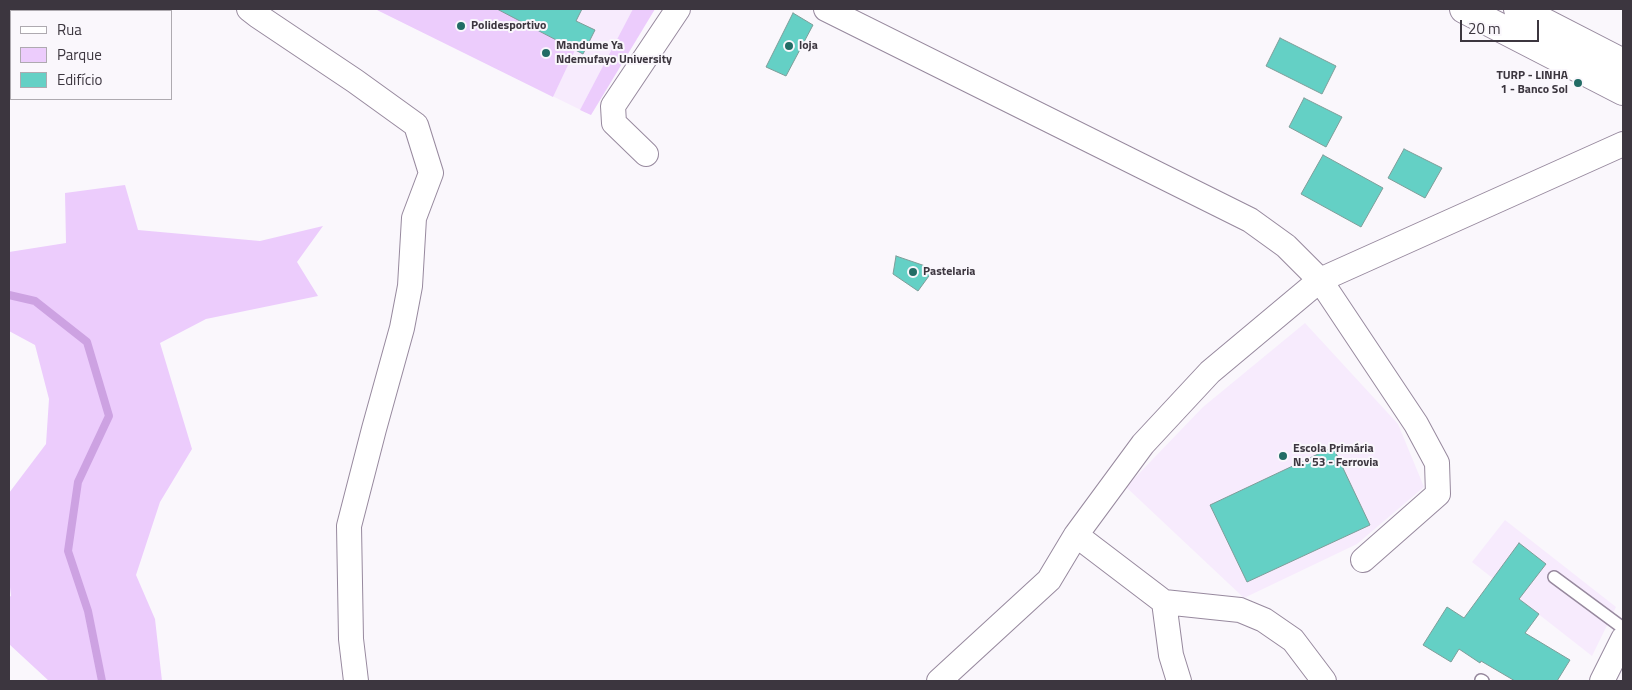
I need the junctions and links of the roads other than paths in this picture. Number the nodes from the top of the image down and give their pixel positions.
1 (249, 9) edge
2 (678, 9) edge
3 (826, 9) edge
4 (1464, 9) edge
5 (1518, 9) edge
6 (1623, 63) edge
7 (1623, 91) edge
8 (1623, 144) edge
9 (646, 154) dead end
10 (1320, 280) junction
11 (1076, 535) junction
12 (1363, 560) dead end
13 (1554, 577) dead end
14 (1164, 602) junction
15 (1623, 628) edge
16 (1623, 638) edge
17 (356, 681) edge
18 (939, 681) edge
19 (1179, 681) edge
20 (1324, 681) edge
21 (1602, 681) edge

1 - 17 street
2 - 9 street
3 - 10 street
4 - 7 main road
5 - 6 main road
8 - 10 street
10 - 11 street
10 - 12 street
11 - 14 street
11 - 18 street
13 - 15 lane
14 - 19 street
14 - 20 street
16 - 21 street

